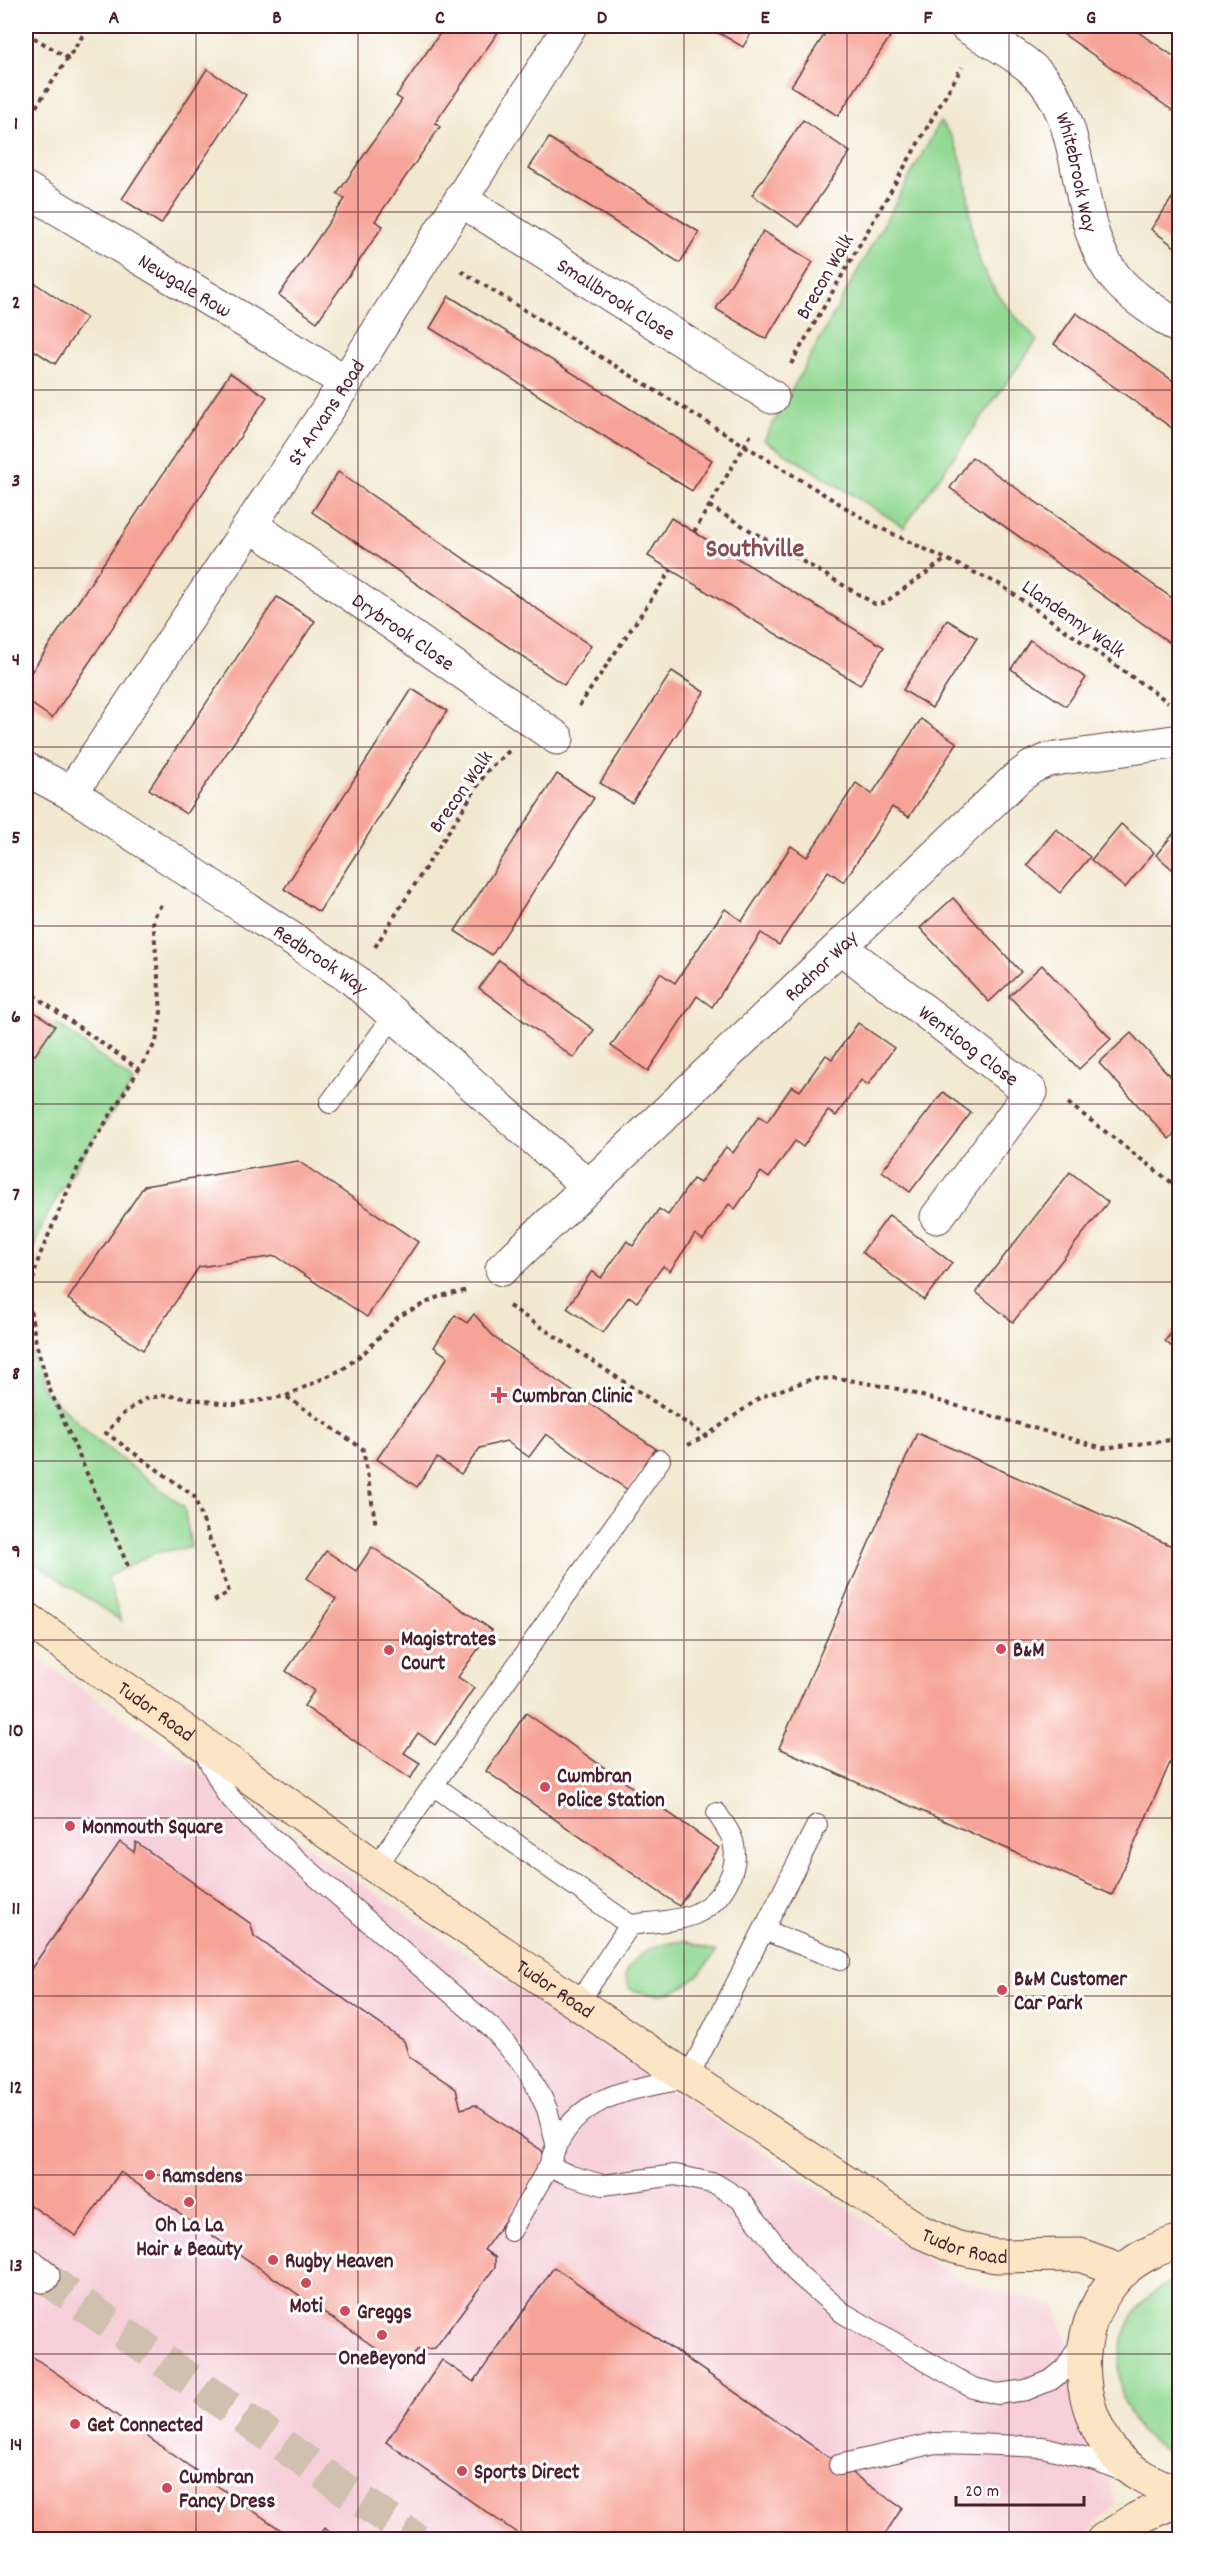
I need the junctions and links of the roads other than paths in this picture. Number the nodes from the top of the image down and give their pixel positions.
1 (570, 26) edge
2 (973, 30) edge
3 (26, 189) edge
4 (461, 200) junction
5 (1179, 328) edge
6 (346, 382) junction
7 (772, 397) road end
8 (250, 525) junction
9 (557, 738) road end
10 (1179, 741) edge
11 (26, 770) edge
12 (71, 793) junction
13 (840, 946) junction
14 (395, 1014) junction
15 (330, 1103) dead end
16 (588, 1186) junction
17 (937, 1217) dead end
18 (491, 1278) road end
19 (660, 1460) dead end
20 (26, 1619) edge
21 (200, 1744) junction
22 (433, 1785) junction
23 (717, 1813) dead end
24 (817, 1825) dead end
25 (376, 1867) junction
26 (630, 1925) junction
27 (765, 1930) junction
28 (840, 1960) dead end
29 (578, 2003) junction
30 (688, 2078) junction
31 (556, 2143) junction
32 (549, 2166) junction
33 (1179, 2229) edge
34 (511, 2231) dead end
35 (1166, 2246) edge
36 (1124, 2271) junction
37 (1086, 2336) junction
38 (839, 2465) dead end
39 (1145, 2480) junction
40 (1179, 2494) edge
41 (1179, 2499) edge
42 (1103, 2540) edge

1 - 4 street, St Arvans Road
2 - 5 street, Whitebrook Way
3 - 6 street, Newgale Row
4 - 6 street, St Arvans Road
4 - 7 street, Smallbrook Close
6 - 8 street, St Arvans Road
8 - 9 street, Drybrook Close
8 - 12 street, St Arvans Road
10 - 13 street, Radnor Way
11 - 12 street, Redbrook Way
12 - 14 street, Redbrook Way
13 - 16 street, Radnor Way
13 - 17 street, Wentloog Close
14 - 15 lane
14 - 16 street, Redbrook Way
16 - 18 street, Radnor Way
19 - 22 lane
20 - 21 street, Tudor Road
21 - 25 street, Tudor Road
21 - 31 lane
22 - 25 lane
22 - 26 lane
23 - 26 lane
24 - 27 lane
25 - 29 street, Tudor Road
26 - 29 lane
27 - 28 lane
27 - 30 lane
29 - 30 street, Tudor Road
30 - 31 lane
30 - 36 street, Tudor Road
31 - 32 lane
32 - 34 lane
32 - 37 lane
33 - 35 street
35 - 36 street
36 - 37 street
37 - 39 street
38 - 39 lane
39 - 40 street
41 - 42 street

